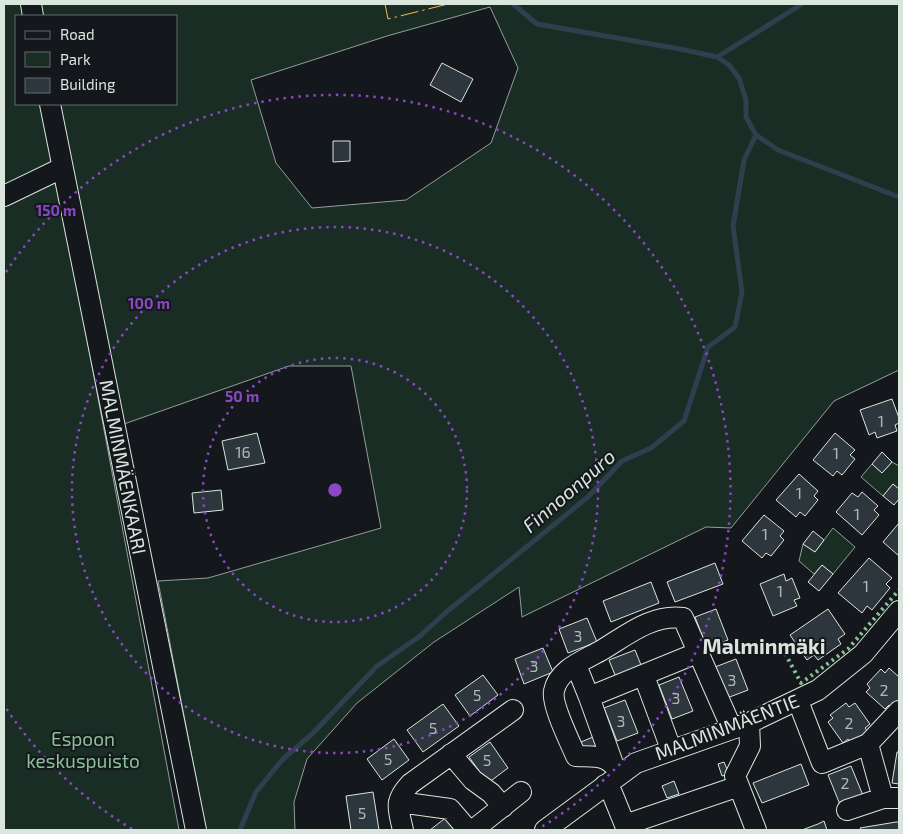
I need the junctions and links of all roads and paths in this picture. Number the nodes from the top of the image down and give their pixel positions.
1 (50, 105) edge
2 (62, 168) junction
3 (4, 196) edge
4 (899, 611) edge
5 (697, 653) junction
6 (576, 665) junction
7 (644, 676) junction
8 (589, 698) junction
9 (798, 700) junction
10 (513, 710) dead end
11 (899, 710) edge
12 (740, 726) junction
13 (868, 744) junction
14 (670, 749) junction
15 (451, 754) junction
16 (612, 773) junction
17 (739, 786) junction
18 (521, 792) dead end
19 (891, 798) edge
20 (399, 802) junction
21 (503, 806) junction
22 (847, 810) dead end
23 (626, 827) edge
24 (196, 830) edge
25 (402, 830) edge
26 (468, 830) edge
27 (473, 830) edge
28 (545, 830) edge
29 (756, 830) edge

1 - 2 street, MALMINMÄENKAARI
2 - 3 street
2 - 24 street, MALMINMÄENKAARI
4 - 9 street, MALMINMÄENTIE
5 - 6 street
5 - 7 street
5 - 12 street
6 - 8 street
6 - 16 street
7 - 8 street
7 - 14 street
8 - 16 street
9 - 12 street, MALMINMÄENTIE
9 - 13 street
10 - 15 street
11 - 13 street
12 - 14 street, MALMINMÄENTIE
12 - 17 street
13 - 19 street
14 - 16 street, MALMINMÄENTIE
15 - 20 street
15 - 21 street
16 - 23 street
16 - 28 street, MALMINMÄENTIE
17 - 23 street
17 - 29 street
18 - 21 street
19 - 22 street
20 - 25 street
20 - 26 street
21 - 27 street

